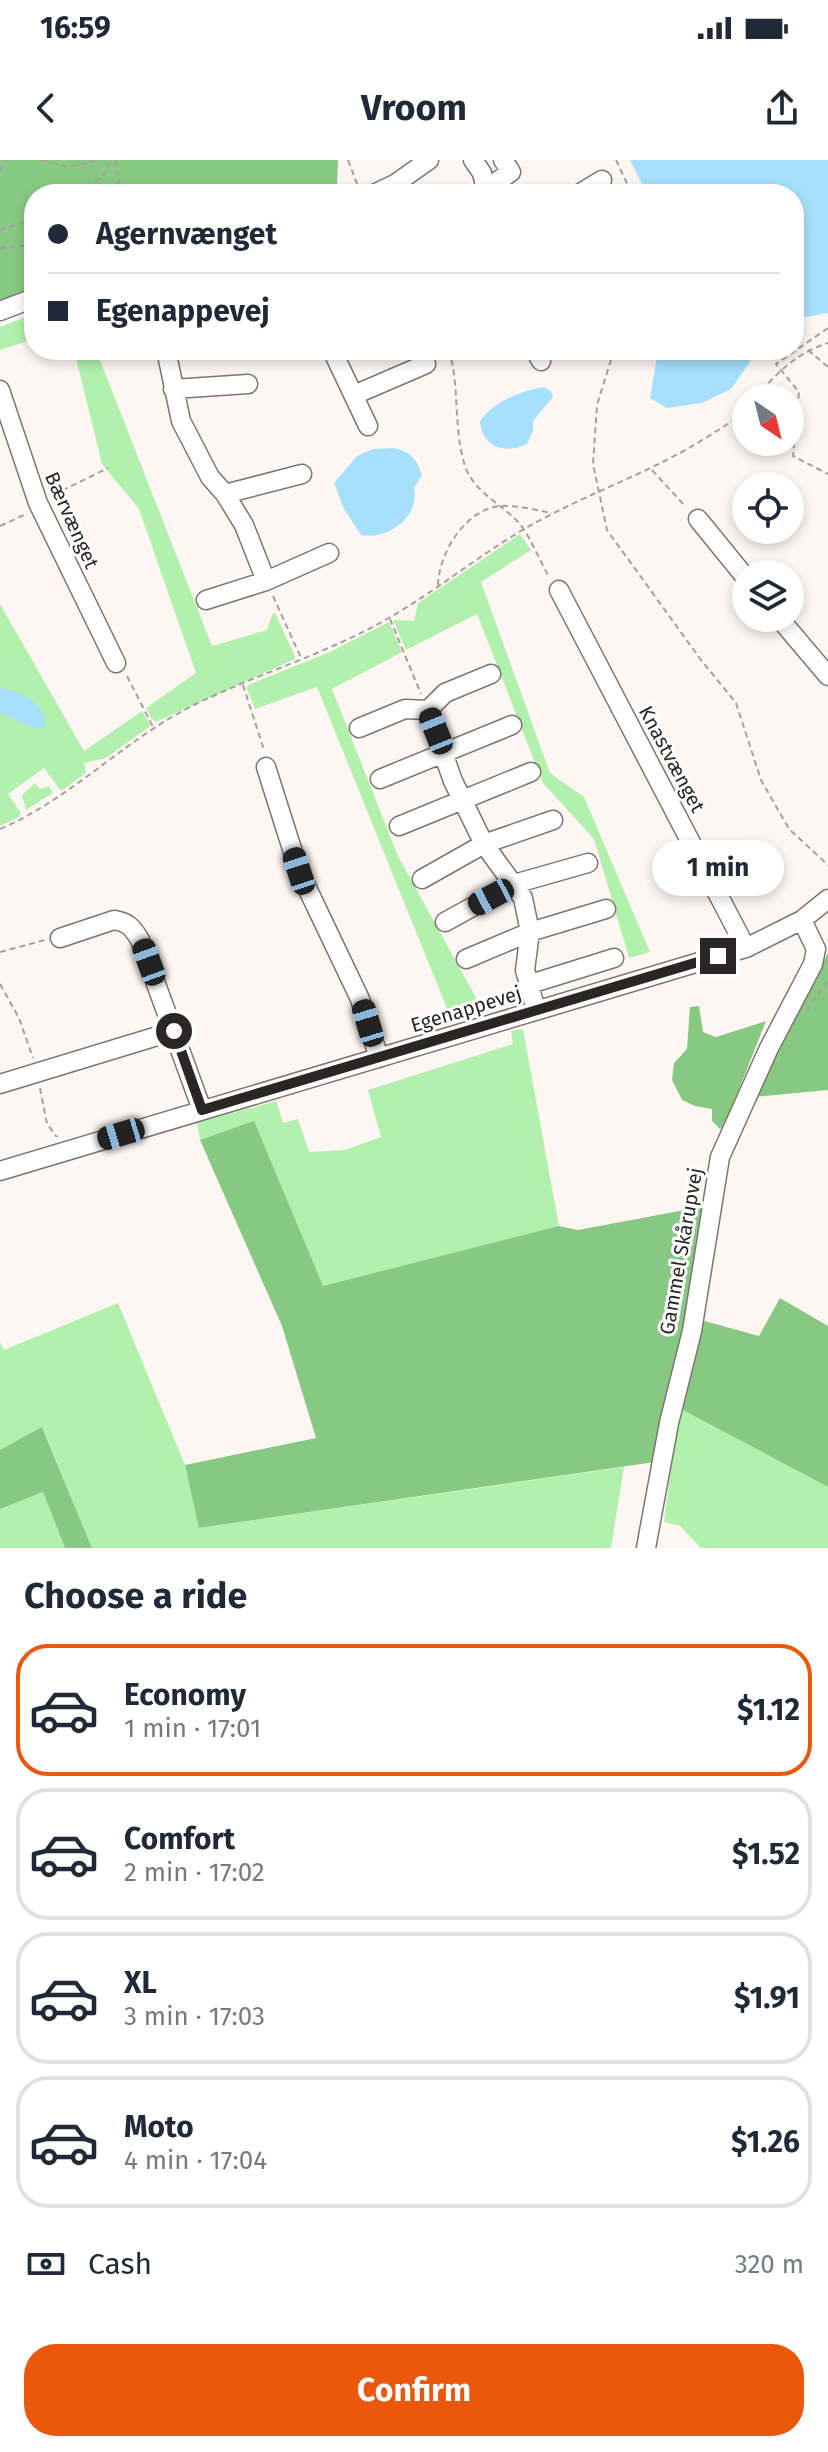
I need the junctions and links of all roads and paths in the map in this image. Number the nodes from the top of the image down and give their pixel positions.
1 (7, 160) edge
2 (42, 160) edge
3 (102, 160) edge
4 (117, 160) edge
5 (348, 160) edge
6 (429, 160) edge
7 (473, 160) edge
8 (503, 160) edge
9 (616, 160) edge
10 (0, 170) edge
11 (602, 180) dead end
12 (92, 184) edge
13 (118, 184) edge
14 (357, 184) edge
15 (395, 184) edge
16 (484, 184) edge
17 (496, 184) edge
18 (595, 184) edge
19 (627, 184) edge
20 (24, 222) edge
21 (0, 230) edge
22 (24, 246) edge
23 (0, 248) edge
24 (24, 302) edge
25 (0, 311) edge
26 (828, 328) edge
27 (828, 343) edge
28 (804, 345) edge
29 (807, 350) junction
30 (804, 352) edge
31 (168, 360) edge
32 (337, 360) edge
33 (452, 360) edge
34 (611, 360) edge
35 (782, 360) edge
36 (793, 360) edge
37 (426, 364) dead end
38 (828, 367) edge
39 (781, 369) junction
40 (248, 384) dead end
41 (768, 384) edge
42 (173, 389) junction
43 (0, 390) edge
44 (354, 395) junction
45 (732, 421) edge
46 (368, 426) dead end
47 (108, 468) dead end
48 (652, 469) junction
49 (302, 474) dead end
50 (828, 474) edge
51 (225, 494) junction
52 (598, 494) junction
53 (39, 506) junction
54 (498, 506) junction
55 (553, 513) junction
56 (698, 519) joint
57 (0, 526) edge
58 (523, 529) junction
59 (329, 553) dead end
60 (732, 561) edge
61 (266, 581) junction
62 (438, 585) junction
63 (559, 590) joint
64 (206, 600) dead end
65 (389, 618) junction
66 (791, 632) edge
67 (302, 660) junction
68 (116, 663) joint
69 (491, 674) dead end
70 (828, 676) edge
71 (243, 685) junction
72 (428, 710) junction
73 (512, 725) dead end
74 (359, 728) dead end
75 (154, 729) junction
76 (445, 753) junction
77 (266, 767) joint
78 (531, 772) dead end
79 (380, 779) dead end
80 (464, 800) junction
81 (553, 820) dead end
82 (399, 826) dead end
83 (0, 829) edge
84 (484, 844) junction
85 (588, 863) dead end
86 (828, 865) edge
87 (422, 879) dead end
88 (514, 884) junction
89 (828, 899) edge
90 (606, 909) dead end
91 (802, 920) junction
92 (445, 922) dead end
93 (530, 932) junction
94 (60, 938) joint
95 (746, 948) junction
96 (0, 952) edge
97 (614, 958) dead end
98 (466, 959) dead end
99 (527, 985) junction
100 (536, 1010) junction
101 (174, 1031) junction
102 (379, 1058) junction
103 (0, 1084) edge
104 (202, 1110) junction
105 (0, 1171) edge
106 (646, 1548) edge

1 - 10 path
2 - 3 path
3 - 12 path
4 - 13 path
5 - 14 path
6 - 15 street
7 - 16 street
8 - 17 street
9 - 19 path
11 - 18 street
20 - 21 path
22 - 23 path
24 - 25 street
26 - 28 path
27 - 29 path
29 - 30 path
29 - 38 path
31 - 42 street
32 - 44 street
33 - 54 path
34 - 52 path
35 - 39 path
36 - 39 path
37 - 44 street
39 - 41 path
39 - 50 path
40 - 42 street
42 - 51 street
43 - 53 street, Bærvænget
44 - 46 street
45 - 48 path
47 - 53 path
48 - 52 path
48 - 56 path
49 - 51 street
51 - 61 street
52 - 55 path
52 - 86 path
53 - 57 path
53 - 68 street, Bærvænget
54 - 55 path
54 - 58 path
54 - 62 path
55 - 58 path
56 - 60 street
58 - 62 path
58 - 63 path
59 - 61 street
61 - 64 street
61 - 67 path
62 - 65 path
63 - 95 street, Knastvænget
65 - 67 path
65 - 72 path
66 - 70 street
67 - 71 path
68 - 75 path
69 - 72 street
71 - 75 path
71 - 77 path
72 - 74 street
72 - 76 street
73 - 76 street
75 - 83 path
76 - 79 street
76 - 80 street
77 - 102 street
78 - 80 street
80 - 82 street
80 - 84 street
81 - 84 street
84 - 87 street
84 - 88 street
85 - 88 street
88 - 92 street
88 - 93 street
89 - 91 street
90 - 93 street
91 - 95 street, Egenappevej
91 - 106 street, Gammel Skårupvej
93 - 98 street
93 - 99 street
94 - 96 path
94 - 101 street
95 - 100 street, Egenappevej
97 - 99 street
99 - 100 street
100 - 102 street, Egenappevej
101 - 103 street
101 - 104 street
102 - 104 street, Egenappevej
104 - 105 street, Egenappevej

